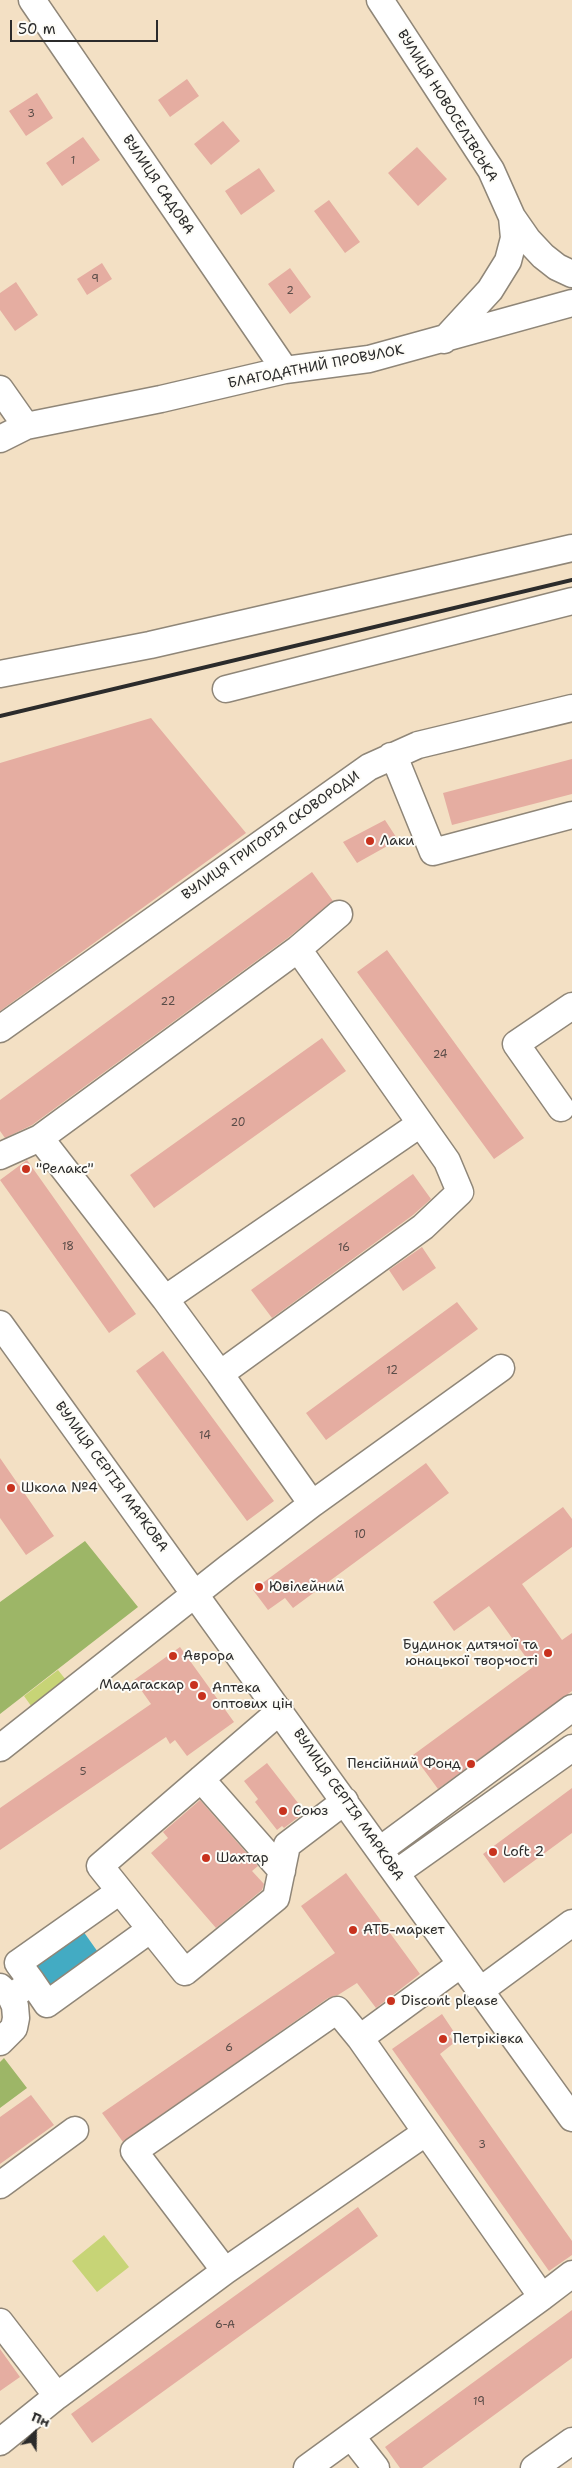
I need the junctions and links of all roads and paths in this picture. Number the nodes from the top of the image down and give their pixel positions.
1 (32, 0) edge
2 (380, 0) edge
3 (512, 217) junction
4 (572, 274) edge
5 (572, 302) edge
6 (444, 340) junction
7 (285, 370) junction
8 (0, 388) edge
9 (26, 426) junction
10 (0, 438) edge
11 (572, 548) edge
12 (572, 601) edge
13 (0, 674) edge
14 (226, 689) dead end
15 (572, 708) edge
16 (391, 756) junction
17 (572, 815) edge
18 (339, 914) dead end
19 (298, 949) junction
20 (572, 1006) edge
21 (0, 1029) edge
22 (561, 1108) dead end
23 (420, 1124) junction
24 (40, 1138) junction
25 (0, 1156) edge
26 (165, 1299) junction
27 (0, 1324) edge
28 (501, 1368) dead end
29 (220, 1374) junction
30 (312, 1504) junction
31 (196, 1594) junction
32 (572, 1708) edge
33 (280, 1711) junction
34 (0, 1748) edge
35 (572, 1748) edge
36 (201, 1779) junction
37 (345, 1801) junction
38 (380, 1850) junction
39 (282, 1871) junction
40 (396, 1873) junction
41 (120, 1891) junction
42 (572, 1923) edge
43 (151, 1929) junction
44 (461, 1964) junction
45 (14, 1989) edge
46 (481, 1990) junction
47 (360, 2038) junction
48 (0, 2042) edge
49 (572, 2118) edge
50 (75, 2130) dead end
51 (425, 2133) junction
52 (0, 2185) edge
53 (225, 2271) junction
54 (572, 2274) edge
55 (542, 2297) junction
56 (0, 2322) edge
57 (57, 2396) junction
58 (351, 2436) junction
59 (572, 2441) edge
60 (0, 2442) edge
61 (307, 2468) edge
62 (376, 2468) edge
63 (534, 2468) edge

1 - 7 street, ВУЛИЦЯ САДОВА
2 - 3 street, ВУЛИЦЯ НОВОСЕЛІВСЬКА
3 - 4 street
3 - 6 street, ВУЛИЦЯ НОВОСЕЛІВСЬКА
5 - 6 street, БЛАГОДАТНИЙ ПРОВУЛОК
6 - 7 street, БЛАГОДАТНИЙ ПРОВУЛОК
7 - 9 street, БЛАГОДАТНИЙ ПРОВУЛОК
8 - 9 street
9 - 10 street, БЛАГОДАТНИЙ ПРОВУЛОК
11 - 13 street
12 - 14 street
15 - 16 street, ВУЛИЦЯ ГРИГОРІЯ СКОВОРОДИ
16 - 17 street
16 - 21 street, ВУЛИЦЯ ГРИГОРІЯ СКОВОРОДИ
18 - 19 street
19 - 23 street
19 - 24 street
20 - 22 street
23 - 26 street
23 - 29 street
24 - 25 street
24 - 26 street
26 - 29 street
27 - 31 street, ВУЛИЦЯ СЕРГІЯ МАРКОВА
28 - 30 street
29 - 30 street
30 - 31 street
31 - 33 street, ВУЛИЦЯ СЕРГІЯ МАРКОВА
31 - 34 street
32 - 38 street
33 - 36 street
33 - 37 street, ВУЛИЦЯ СЕРГІЯ МАРКОВА
35 - 40 street
36 - 39 street
36 - 41 street
37 - 38 street, ВУЛИЦЯ СЕРГІЯ МАРКОВА
37 - 39 street
38 - 40 street, ВУЛИЦЯ СЕРГІЯ МАРКОВА
39 - 43 street
40 - 44 street, ВУЛИЦЯ СЕРГІЯ МАРКОВА
41 - 43 street
41 - 45 street
42 - 46 street
43 - 45 street
44 - 46 street, ВУЛИЦЯ СЕРГІЯ МАРКОВА
44 - 47 street
45 - 48 street
46 - 49 street, ВУЛИЦЯ СЕРГІЯ МАРКОВА
47 - 51 street
47 - 53 street
50 - 52 street
51 - 53 street
51 - 55 street
53 - 57 street
54 - 55 street
55 - 58 street
56 - 57 street
57 - 60 street
58 - 61 street
58 - 62 street
59 - 63 street

